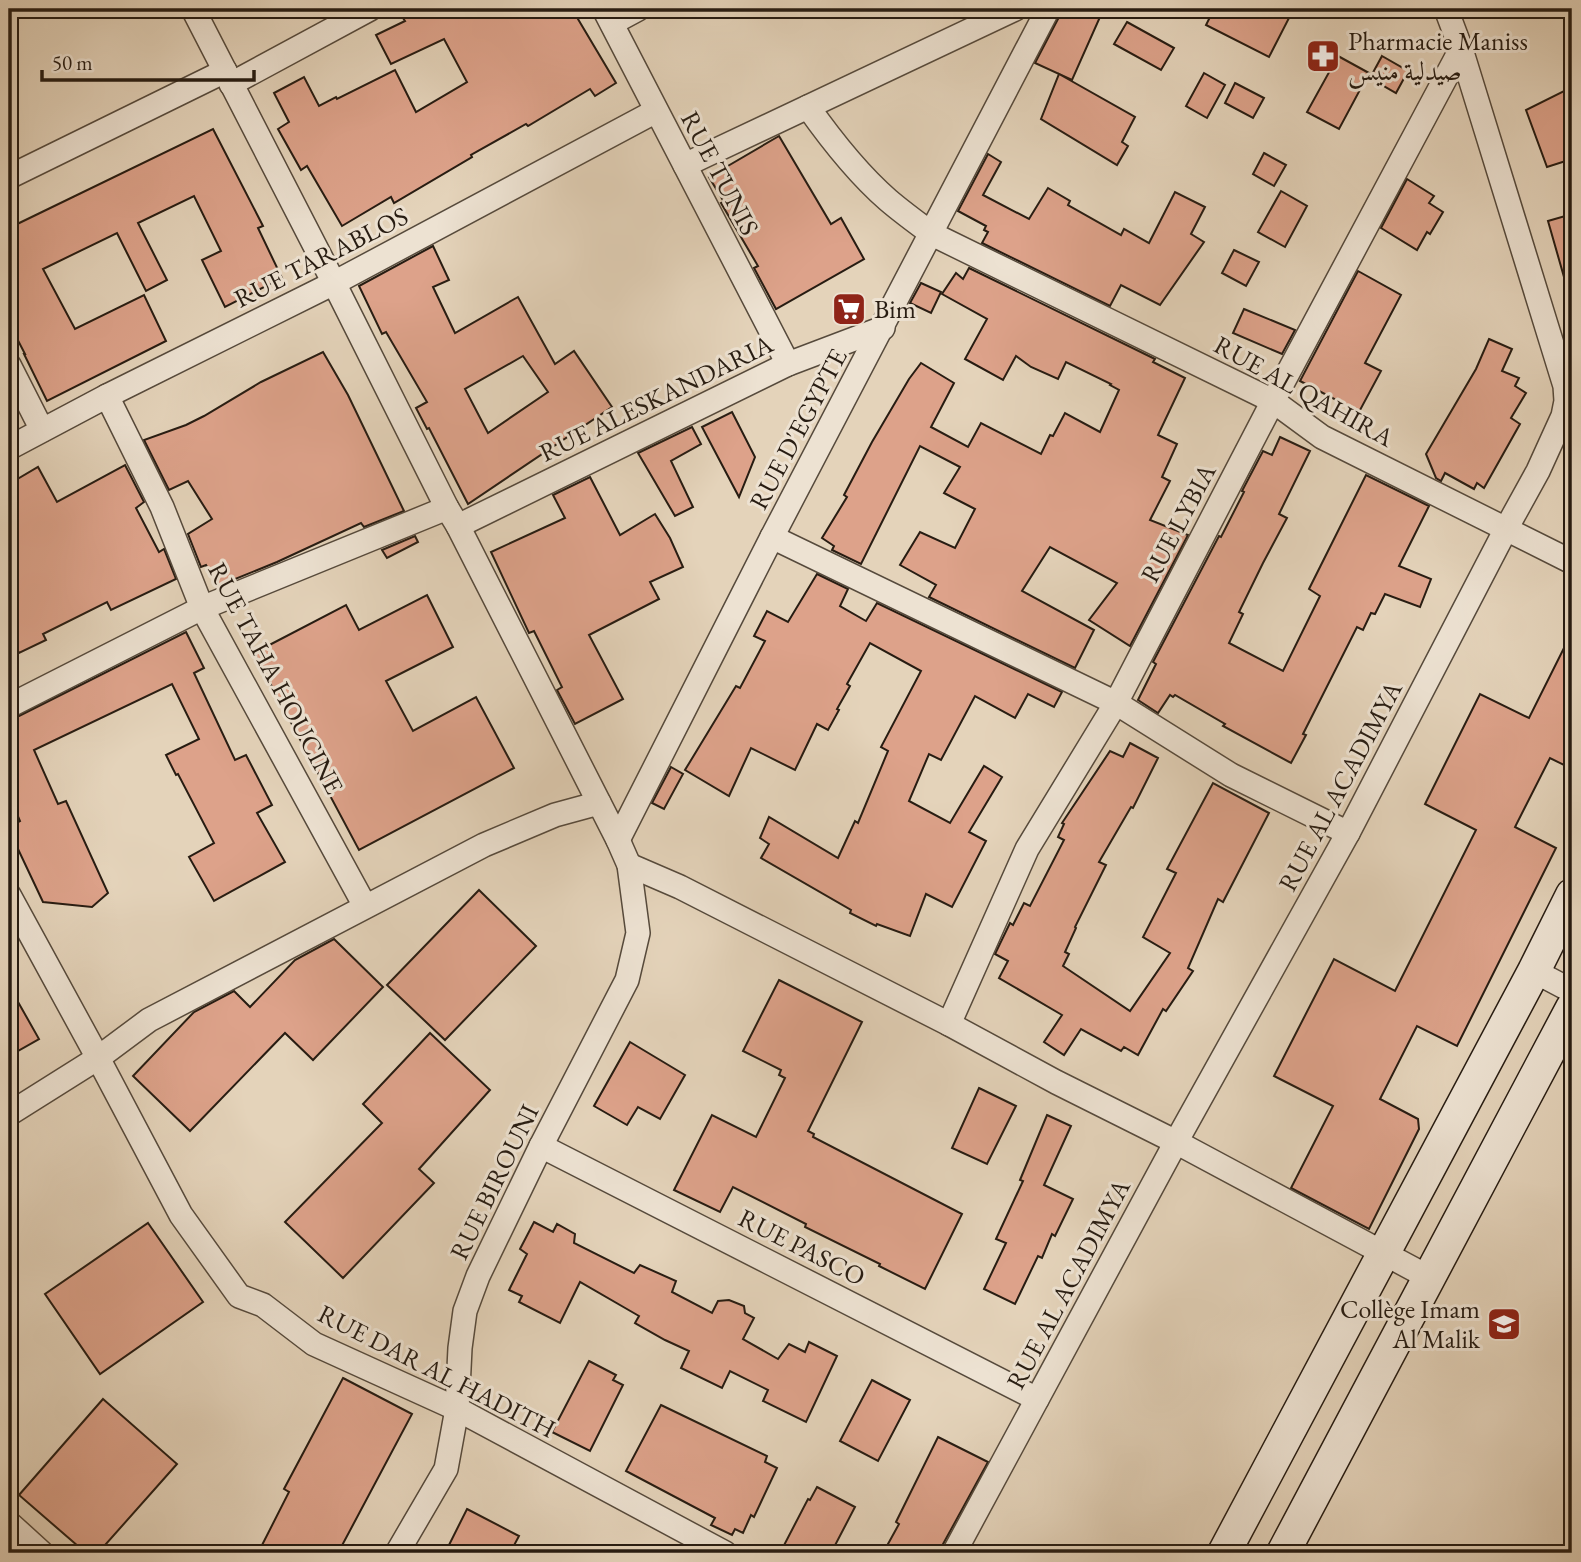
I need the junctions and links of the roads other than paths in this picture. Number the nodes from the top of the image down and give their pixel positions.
1 (193, 9) edge
2 (370, 9) edge
3 (638, 9) edge
4 (1015, 9) edge
5 (1048, 9) edge
6 (1446, 9) edge
7 (608, 16) edge
8 (1461, 50) junction
9 (228, 77) junction
10 (808, 107) junction
11 (656, 111) junction
12 (685, 165) junction
13 (9, 177) edge
14 (932, 234) junction
15 (334, 283) junction
16 (883, 328) junction
17 (788, 364) junction
18 (9, 365) edge
19 (107, 396) junction
20 (1273, 401) junction
21 (42, 430) junction
22 (9, 448) edge
23 (452, 517) junction
24 (1506, 529) junction
25 (772, 537) junction
26 (1572, 562) edge
27 (202, 608) junction
28 (1116, 703) junction
29 (9, 706) edge
30 (599, 803) junction
31 (1348, 834) junction
32 (618, 840) junction
33 (629, 865) junction
34 (9, 895) edge
35 (1572, 895) edge
36 (365, 906) junction
37 (1534, 971) junction
38 (1572, 991) edge
39 (1572, 1008) edge
40 (949, 1024) junction
41 (98, 1058) junction
42 (9, 1114) edge
43 (1176, 1142) junction
44 (541, 1146) junction
45 (1384, 1253) junction
46 (1430, 1278) junction
47 (1037, 1399) junction
48 (457, 1409) junction
49 (9, 1524) edge
50 (42, 1553) edge
51 (397, 1553) edge
52 (725, 1553) edge
53 (954, 1553) edge
54 (1224, 1553) edge
55 (1283, 1553) edge

1 - 9 street, RUE BIROUNI
2 - 9 street
3 - 7 street
4 - 10 street
5 - 14 street, RUE D'EGYPTE
6 - 8 street, RUE AL ACADIMYA
7 - 11 street, RUE TUNIS
8 - 20 street, RUE LYBIA
8 - 24 street, RUE AL ACADIMYA
9 - 13 street
9 - 15 street, RUE BIROUNI
10 - 12 street
10 - 14 street, RUE AL QAHIRA
11 - 12 street, RUE TUNIS
11 - 15 street, RUE TARABLOS
12 - 17 street, RUE TUNIS
14 - 16 street, RUE D'EGYPTE
14 - 20 street, RUE AL QAHIRA
15 - 19 street, RUE TARABLOS
15 - 23 street, RUE BIROUNI
16 - 17 street, RUE ALESKANDARIA
16 - 25 street, RUE D'EGYPTE
17 - 23 street, RUE ALESKANDARIA
18 - 21 street
19 - 21 street, RUE TARABLOS
19 - 27 street, RUE TAHA HOUCINE
20 - 24 street, RUE AL QAHIRA
20 - 28 street, RUE LYBIA
21 - 22 street, RUE TARABLOS
23 - 27 street, RUE ALESKANDARIA
23 - 30 street, RUE BIROUNI
24 - 26 street, RUE AL QAHIRA
24 - 31 street, RUE AL ACADIMYA
25 - 28 street
25 - 32 street, RUE D'EGYPTE
27 - 29 street, RUE ALESKANDARIA
27 - 36 street, RUE TAHA HOUCINE
28 - 31 street
28 - 40 street, RUE LYBIA
30 - 32 street, RUE BIROUNI
30 - 36 street
31 - 43 street, RUE AL ACADIMYA
32 - 33 street, RUE BIROUNI
33 - 40 street
33 - 44 street, RUE BIROUNI
34 - 41 street, RUE DAR AL HADITH
35 - 37 main road
36 - 41 street
37 - 38 street
37 - 45 main road
39 - 46 main road
40 - 43 street
41 - 42 street
41 - 48 street, RUE DAR AL HADITH
43 - 45 street
43 - 47 street, RUE AL ACADIMYA
44 - 47 street, RUE PASCO
44 - 48 street, RUE BIROUNI
45 - 46 street
45 - 54 main road
46 - 55 main road
47 - 53 street, RUE AL ACADIMYA
48 - 51 street, RUE BIROUNI
48 - 52 street, RUE DAR AL HADITH
49 - 50 street

